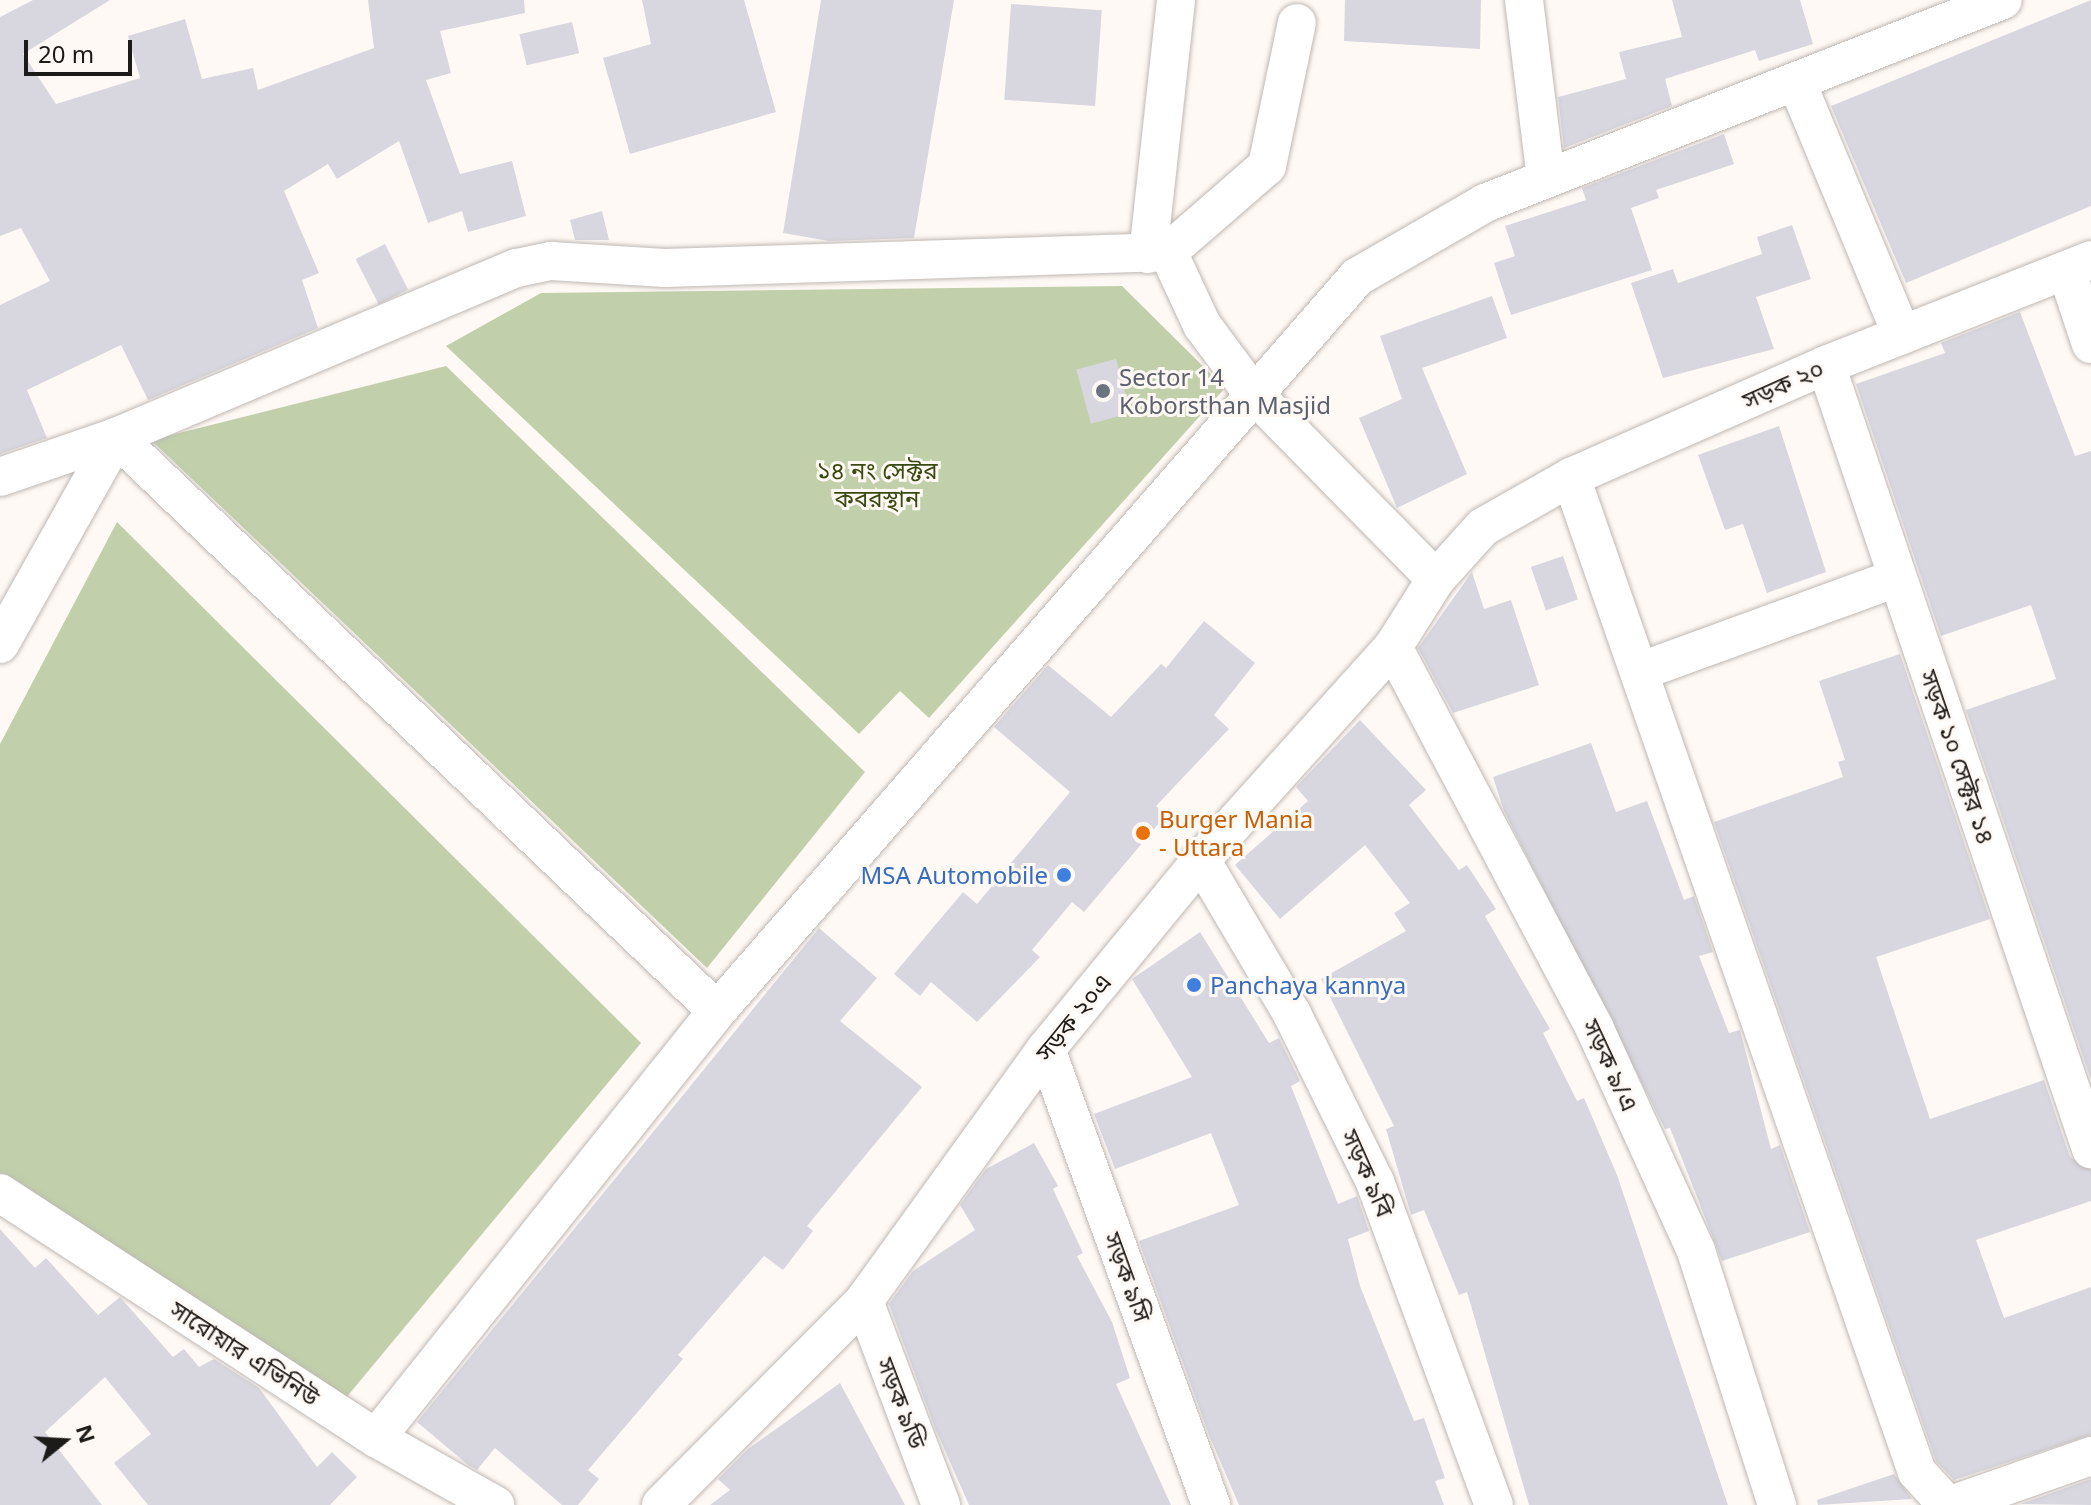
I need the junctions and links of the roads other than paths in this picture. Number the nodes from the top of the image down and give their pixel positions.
1 (1176, 0) edge
2 (1524, 0) edge
3 (2003, 0) edge
4 (1297, 23) dead end
5 (1797, 83) junction
6 (1546, 178) junction
7 (1158, 253) junction
8 (2079, 266) edge
9 (1902, 335) junction
10 (2091, 344) edge
11 (1826, 365) junction
12 (1251, 391) junction
13 (116, 437) junction
14 (0, 477) edge
15 (1571, 477) junction
16 (1483, 527) joint
17 (1897, 578) junction
18 (1436, 579) junction
19 (0, 644) edge
20 (1393, 647) junction
21 (1641, 671) junction
22 (1201, 860) junction
23 (717, 1011) junction
24 (1046, 1049) junction
25 (2091, 1149) edge
26 (0, 1193) edge
27 (864, 1301) junction
28 (376, 1438) junction
29 (2091, 1456) edge
30 (495, 1505) edge
31 (661, 1505) edge
32 (941, 1505) edge
33 (1211, 1505) edge
34 (1494, 1505) edge
35 (1777, 1505) edge
36 (1949, 1505) edge

1 - 7 street
2 - 6 street
3 - 5 street
4 - 7 street
5 - 6 street
5 - 9 street
6 - 12 street
7 - 12 street
7 - 13 street
8 - 9 street, সড়ক ২০
8 - 10 street
9 - 11 street, সড়ক ২০
11 - 15 street, সড়ক ২০
11 - 17 street, সড়ক ১০ সেক্টর ১৪
12 - 18 street
12 - 23 street
13 - 14 street
13 - 19 street
13 - 23 street
15 - 16 street, সড়ক ২০
15 - 21 street
16 - 18 street, সড়ক ২০এ
17 - 21 street
17 - 25 street, সড়ক ১০ সেক্টর ১৪
18 - 20 street, সড়ক ২০এ
20 - 22 street, সড়ক ২০এ
20 - 35 street, সড়ক ৯/এ
21 - 36 street
22 - 24 street, সড়ক ২০এ
22 - 34 street, সড়ক ৯বি
23 - 28 street
24 - 27 street, সড়ক ২০এ
24 - 33 street, সড়ক ৯সি
26 - 28 street, সারোয়ার এভিনিউ
27 - 31 street, সড়ক ২০এ
27 - 32 street, সড়ক ৯ডি
28 - 30 street, সারোয়ার এভিনিউ
29 - 36 street

